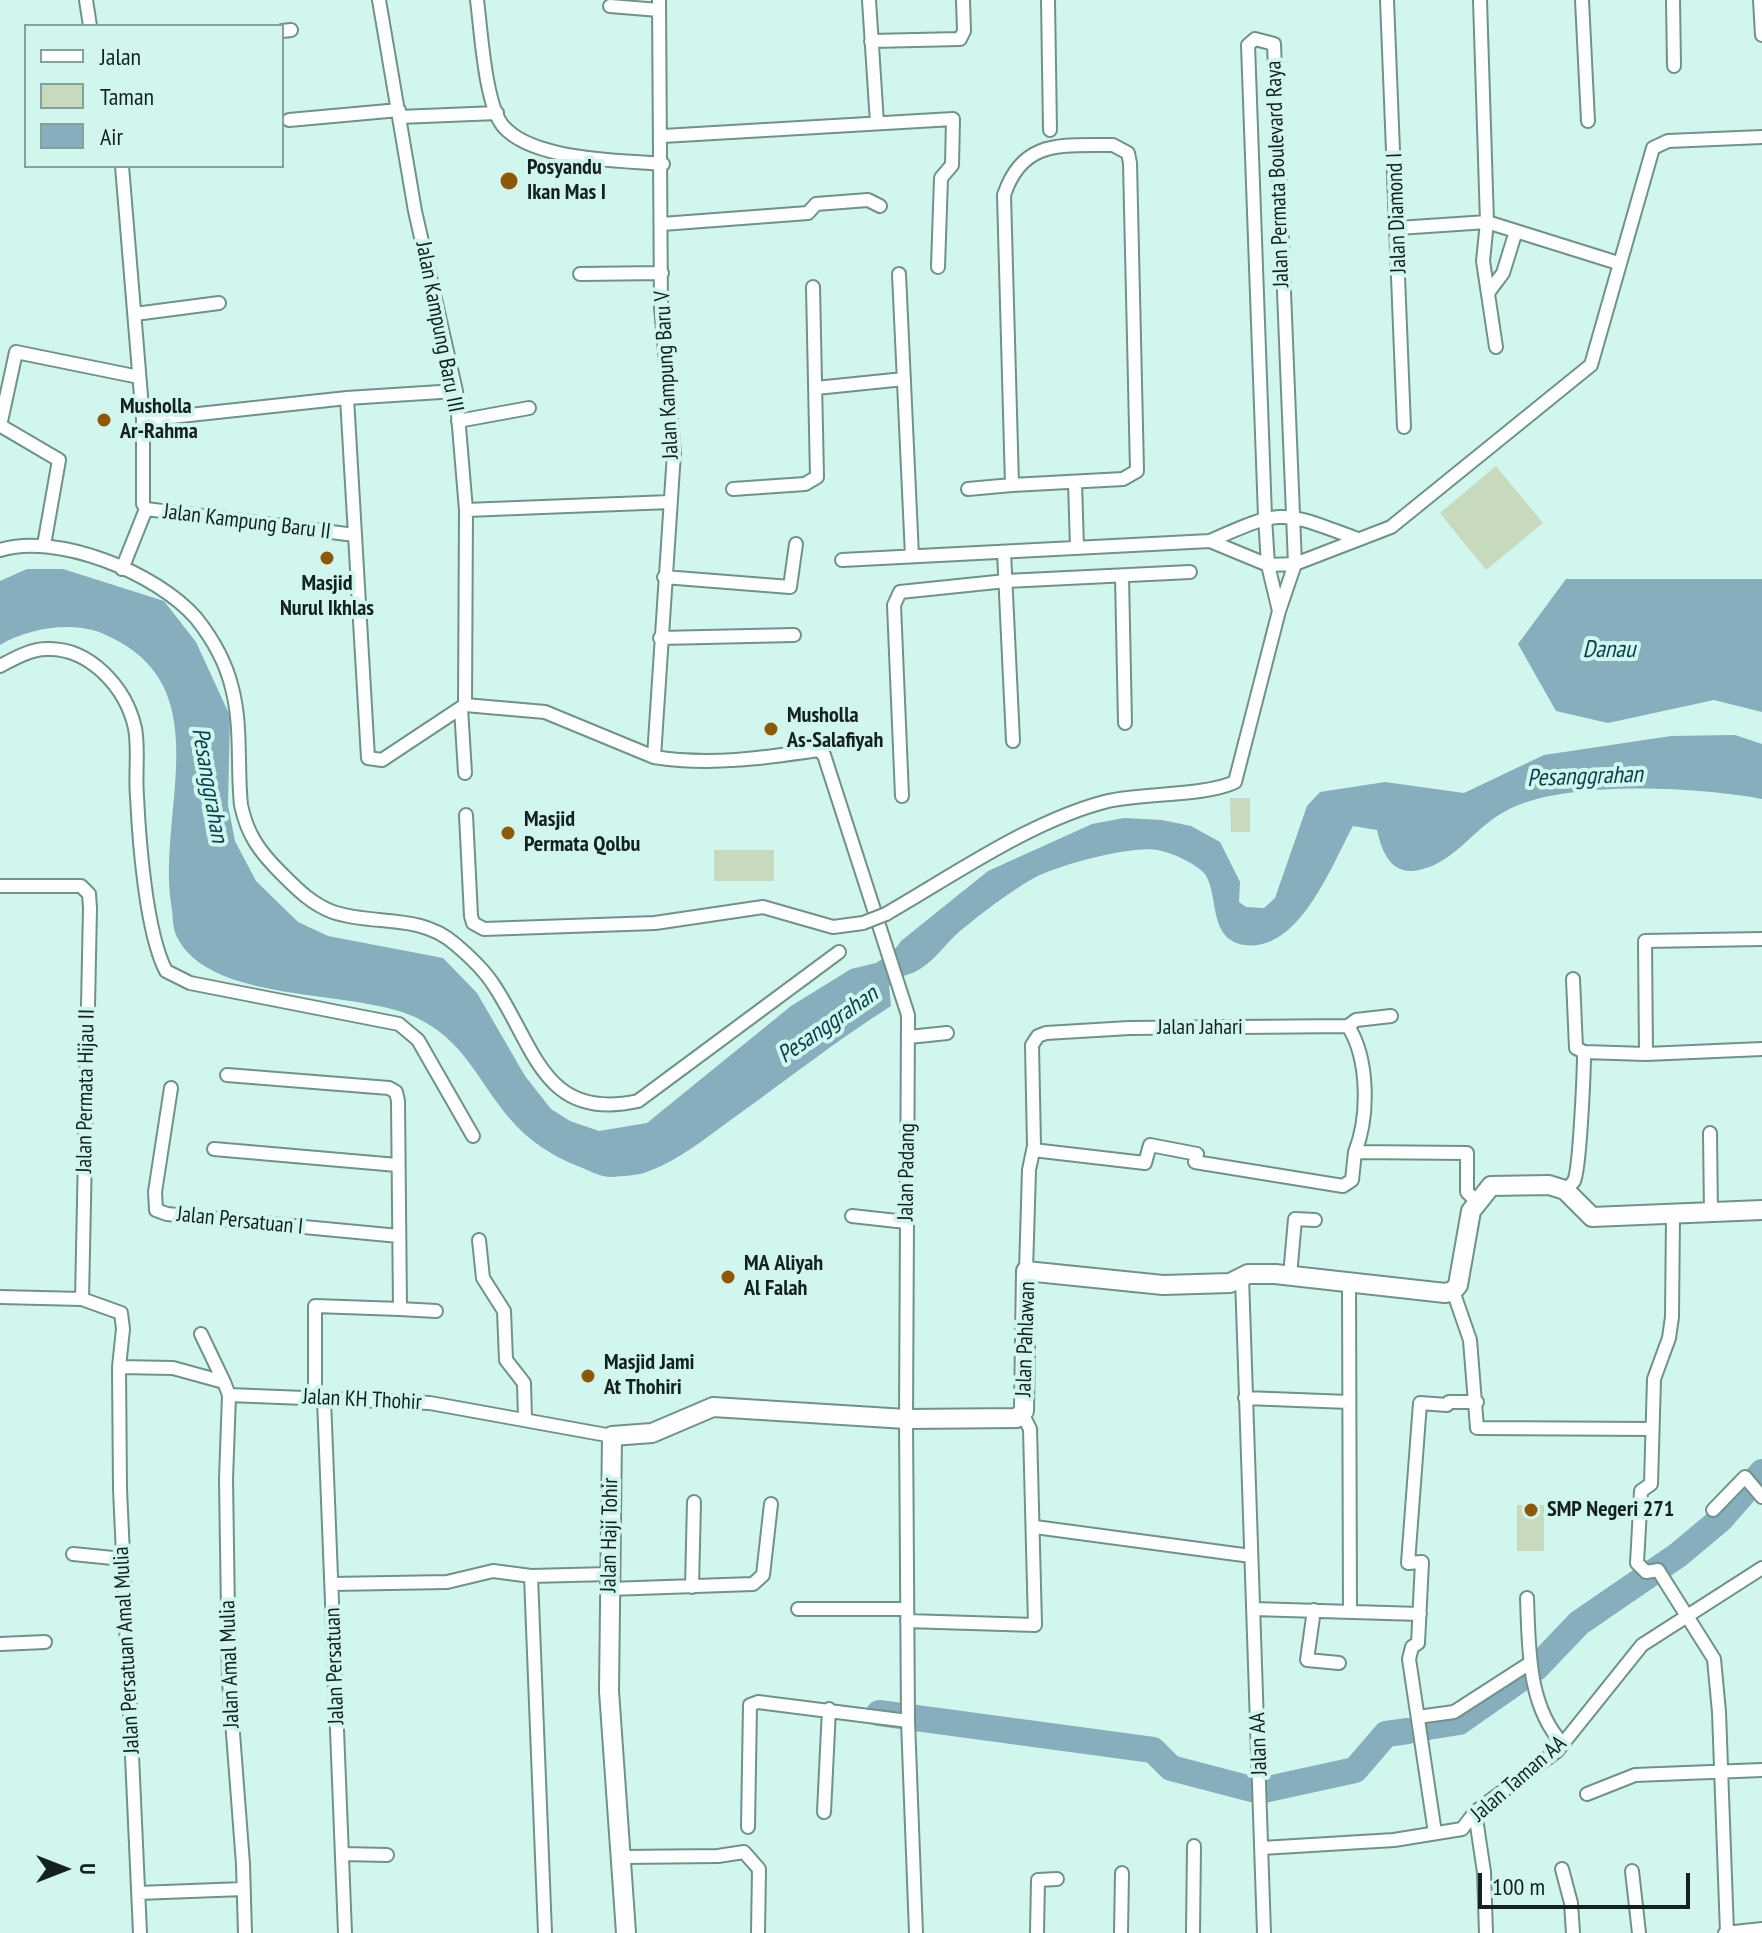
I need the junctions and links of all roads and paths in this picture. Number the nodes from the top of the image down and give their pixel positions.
1 (86, 0) edge
2 (379, 0) edge
3 (477, 0) edge
4 (869, 0) edge
5 (963, 0) edge
6 (1048, 0) edge
7 (1387, 0) edge
8 (1480, 0) edge
9 (1582, 0) edge
10 (1673, 0) edge
11 (1760, 0) edge
12 (659, 5) edge
13 (610, 6) dead end
14 (90, 24) edge
15 (1762, 35) edge
16 (871, 41) junction
17 (1674, 66) dead end
18 (497, 113) junction
19 (399, 114) junction
20 (289, 120) dead end
21 (1588, 121) dead end
22 (877, 123) junction
23 (1050, 130) dead end
24 (663, 136) junction
25 (1762, 137) edge
26 (663, 164) junction
27 (122, 168) edge
28 (880, 206) dead end
29 (1487, 222) junction
30 (662, 224) junction
31 (1398, 228) junction
32 (1516, 231) junction
33 (1618, 263) junction
34 (938, 267) dead end
35 (662, 273) junction
36 (580, 274) dead end
37 (899, 274) dead end
38 (813, 287) dead end
39 (1488, 293) junction
40 (219, 303) dead end
41 (135, 314) junction
42 (1496, 347) dead end
43 (139, 377) junction
44 (904, 379) junction
45 (816, 388) junction
46 (456, 391) junction
47 (347, 398) junction
48 (529, 408) dead end
49 (143, 420) junction
50 (458, 421) junction
51 (1, 426) edge
52 (1404, 427) dead end
53 (1075, 482) junction
54 (1012, 485) junction
55 (733, 489) dead end
56 (968, 489) dead end
57 (670, 502) junction
58 (146, 509) junction
59 (466, 510) junction
60 (1292, 515) junction
61 (1265, 517) junction
62 (355, 535) junction
63 (1355, 538) junction
64 (1210, 541) junction
65 (796, 544) dead end
66 (44, 545) junction
67 (1077, 548) junction
68 (0, 550) edge
69 (1004, 552) junction
70 (912, 556) junction
71 (842, 560) dead end
72 (1295, 564) junction
73 (1268, 565) junction
74 (122, 569) junction
75 (1190, 572) dead end
76 (1122, 576) junction
77 (664, 577) junction
78 (1006, 581) junction
79 (1279, 611) junction
80 (794, 635) dead end
81 (660, 638) junction
82 (0, 666) edge
83 (463, 707) junction
84 (1125, 723) dead end
85 (1013, 741) dead end
86 (654, 757) junction
87 (465, 773) dead end
88 (902, 796) dead end
89 (466, 815) dead end
90 (0, 886) edge
91 (1762, 939) edge
92 (839, 952) dead end
93 (1573, 979) dead end
94 (1391, 1016) dead end
95 (1348, 1026) junction
96 (947, 1033) dead end
97 (909, 1037) junction
98 (1762, 1049) edge
99 (1584, 1052) junction
100 (1646, 1054) junction
101 (227, 1075) dead end
102 (171, 1088) dead end
103 (1710, 1133) dead end
104 (473, 1136) dead end
105 (214, 1149) dead end
106 (1033, 1150) junction
107 (1355, 1152) junction
108 (397, 1165) junction
109 (1565, 1190) junction
110 (1476, 1201) junction
111 (1762, 1210) edge
112 (1711, 1214) junction
113 (852, 1216) dead end
114 (1673, 1216) junction
115 (1315, 1220) dead end
116 (906, 1222) junction
117 (399, 1236) junction
118 (479, 1240) dead end
119 (1026, 1271) junction
120 (1290, 1276) junction
121 (1242, 1277) junction
122 (1349, 1282) junction
123 (1453, 1291) junction
124 (0, 1297) edge
125 (82, 1299) junction
126 (400, 1309) junction
127 (436, 1311) dead end
128 (201, 1334) dead end
129 (119, 1367) junction
130 (224, 1382) junction
131 (229, 1395) junction
132 (320, 1398) junction
133 (1245, 1398) junction
134 (1349, 1402) junction
135 (1477, 1402) junction
136 (1023, 1415) junction
137 (525, 1418) junction
138 (906, 1419) junction
139 (1652, 1429) junction
140 (612, 1436) junction
141 (1759, 1492) edge
142 (694, 1502) dead end
143 (771, 1504) dead end
144 (1713, 1510) dead end
145 (1035, 1527) junction
146 (73, 1554) dead end
147 (1251, 1556) junction
148 (123, 1559) junction
149 (1762, 1568) edge
150 (531, 1576) junction
151 (609, 1581) junction
152 (332, 1584) junction
153 (692, 1587) junction
154 (1527, 1598) dead end
155 (798, 1609) dead end
156 (1253, 1609) junction
157 (1314, 1610) junction
158 (1350, 1612) junction
159 (1420, 1614) junction
160 (907, 1615) junction
161 (1691, 1617) junction
162 (45, 1642) dead end
163 (0, 1644) edge
164 (1339, 1663) dead end
165 (1530, 1663) junction
166 (829, 1709) junction
167 (908, 1715) junction
168 (1418, 1717) junction
169 (1563, 1744) junction
170 (1762, 1770) edge
171 (1720, 1772) junction
172 (1587, 1794) dead end
173 (824, 1812) dead end
174 (1475, 1812) junction
175 (748, 1827) dead end
176 (1435, 1833) junction
177 (1194, 1846) dead end
178 (1262, 1848) junction
179 (343, 1854) junction
180 (387, 1855) dead end
181 (622, 1857) junction
182 (1562, 1869) dead end
183 (1632, 1871) dead end
184 (1122, 1873) dead end
185 (1057, 1879) dead end
186 (243, 1889) junction
187 (138, 1893) junction
188 (1762, 1929) edge
189 (140, 1933) edge
190 (245, 1933) edge
191 (345, 1933) edge
192 (545, 1933) edge
193 (626, 1933) edge
194 (758, 1933) edge
195 (916, 1933) edge
196 (1037, 1933) edge
197 (1121, 1933) edge
198 (1193, 1933) edge
199 (1264, 1933) edge
200 (1486, 1933) edge
201 (1573, 1933) edge
202 (1639, 1933) edge
203 (1726, 1933) edge

1 - 14 street
2 - 19 street, Jalan Kampung Baru III
3 - 18 street
4 - 16 street
5 - 16 street
6 - 23 street
7 - 31 street, Jalan Diamond I
8 - 29 street
9 - 21 street
10 - 17 street
11 - 15 street
12 - 13 street
12 - 24 street, Jalan Kampung Baru V
16 - 22 street
18 - 19 street
18 - 26 street
19 - 20 street
19 - 46 street, Jalan Kampung Baru III
22 - 24 street
22 - 34 street
24 - 26 street, Jalan Kampung Baru V
25 - 33 street
26 - 30 street, Jalan Kampung Baru V
27 - 41 street, Jalan Kampung Baru II
28 - 30 street
29 - 31 street
29 - 32 street
29 - 39 street
30 - 35 street, Jalan Kampung Baru V
31 - 52 street, Jalan Diamond I
32 - 33 street
32 - 39 street
33 - 63 street
35 - 36 street
35 - 57 street, Jalan Kampung Baru V
37 - 44 street
38 - 45 street
39 - 42 street
40 - 41 street
41 - 43 street, Jalan Kampung Baru II
43 - 49 street, Jalan Kampung Baru II
43 - 51 street
44 - 45 street
44 - 70 street
45 - 55 street
46 - 47 street
46 - 50 street, Jalan Kampung Baru III
47 - 49 street
47 - 62 street
48 - 50 street
49 - 58 street, Jalan Kampung Baru II
50 - 59 street, Jalan Kampung Baru III
51 - 66 street
53 - 54 street
53 - 54 street
53 - 67 street
54 - 56 street
57 - 59 street
57 - 77 street, Jalan Kampung Baru V
58 - 62 street, Jalan Kampung Baru II
58 - 74 street
59 - 83 street, Jalan Kampung Baru III
60 - 61 street
60 - 61 street, Jalan Permata Boulevard Raya
60 - 63 street
60 - 72 street, Jalan Permata Boulevard Raya
61 - 64 street
61 - 73 street, Jalan Permata Boulevard Raya
62 - 83 street, Jalan Kampung Baru II
63 - 72 street
64 - 67 street
64 - 73 street
65 - 77 street
66 - 68 street
66 - 74 street
67 - 69 street
69 - 70 street
69 - 78 street
70 - 71 street
72 - 73 street
72 - 79 street, Jalan Permata Boulevard Raya
73 - 79 street, Jalan Permata Boulevard Raya
74 - 92 street
75 - 76 street
76 - 78 street
76 - 84 street
77 - 81 street, Jalan Kampung Baru V
78 - 85 street
78 - 88 street
79 - 89 street, Jalan Permata Boulevard Raya, bridge
80 - 81 street
81 - 86 street, Jalan Kampung Baru V
82 - 104 street
83 - 86 street
83 - 87 street, Jalan Kampung Baru III
86 - 97 street, Jalan Padang
90 - 125 street, Jalan Permata Hijau II
91 - 100 street
93 - 99 street
94 - 95 street
95 - 106 street, Jalan Jahari
95 - 107 street
96 - 97 street
97 - 116 street, Jalan Padang
98 - 100 street
99 - 100 street
99 - 109 street
101 - 108 street
102 - 117 street, Jalan Persatuan I
103 - 112 street
105 - 108 street
106 - 107 street
106 - 119 street, Jalan Jahari
107 - 110 street
108 - 117 street
109 - 110 street
109 - 114 street
110 - 123 street
111 - 112 street
112 - 114 street
113 - 116 street
114 - 139 street
115 - 120 street
116 - 138 street, Jalan Padang
117 - 126 street
118 - 137 street
119 - 121 street, Jalan Pahlawan
119 - 136 street, Jalan Pahlawan
120 - 121 street, Jalan Pahlawan
120 - 122 street, Jalan Pahlawan
121 - 133 street, Jalan AA
122 - 123 street, Jalan Pahlawan
122 - 134 street
123 - 135 street
124 - 125 street
125 - 129 street, Jalan Persatuan Amal Mulia
126 - 127 street
126 - 132 street, Jalan Persatuan
128 - 130 street
129 - 130 street
129 - 148 street, Jalan Persatuan Amal Mulia
130 - 131 street
131 - 132 street, Jalan KH Thohir
131 - 186 street, Jalan Amal Mulia
132 - 137 street, Jalan KH Thohir
132 - 152 street, Jalan Persatuan
133 - 134 street
133 - 147 street, Jalan AA
134 - 158 street
135 - 139 street
135 - 159 street
136 - 138 street, Jalan Pahlawan
136 - 145 street
137 - 140 street, Jalan KH Thohir
138 - 140 street
138 - 160 street
139 - 161 street
140 - 151 street, Jalan Haji Tohir
141 - 144 street
142 - 153 street
143 - 153 street
145 - 147 street
145 - 160 street
146 - 148 street
147 - 156 street, Jalan AA
148 - 187 street, Jalan Persatuan Amal Mulia
149 - 161 street, Jalan Taman AA
150 - 151 street
150 - 152 street
150 - 192 street
151 - 153 street
151 - 181 street, Jalan Haji Tohir
152 - 179 street, Jalan Persatuan
154 - 165 street
155 - 160 street
156 - 157 street
156 - 178 street, Jalan AA
157 - 158 street
157 - 164 street
158 - 159 street
159 - 168 street
160 - 167 street
161 - 169 street, Jalan Taman AA
161 - 171 street
162 - 163 street
165 - 168 street
165 - 169 street
166 - 167 street
166 - 173 street
166 - 175 street
167 - 195 street
168 - 176 street
169 - 174 street, Jalan Taman AA
170 - 171 street
171 - 172 street
171 - 203 street
174 - 176 street, Jalan Taman AA
174 - 200 street
176 - 178 street, Jalan Taman AA
177 - 198 street
178 - 199 street, Jalan AA
179 - 180 street
179 - 191 street, Jalan Persatuan
181 - 193 street, Jalan Haji Tohir
181 - 194 street
182 - 201 street
183 - 202 street
184 - 197 street
185 - 196 street
186 - 187 street
186 - 190 street, Jalan Amal Mulia
187 - 189 street, Jalan Persatuan Amal Mulia
188 - 203 street

